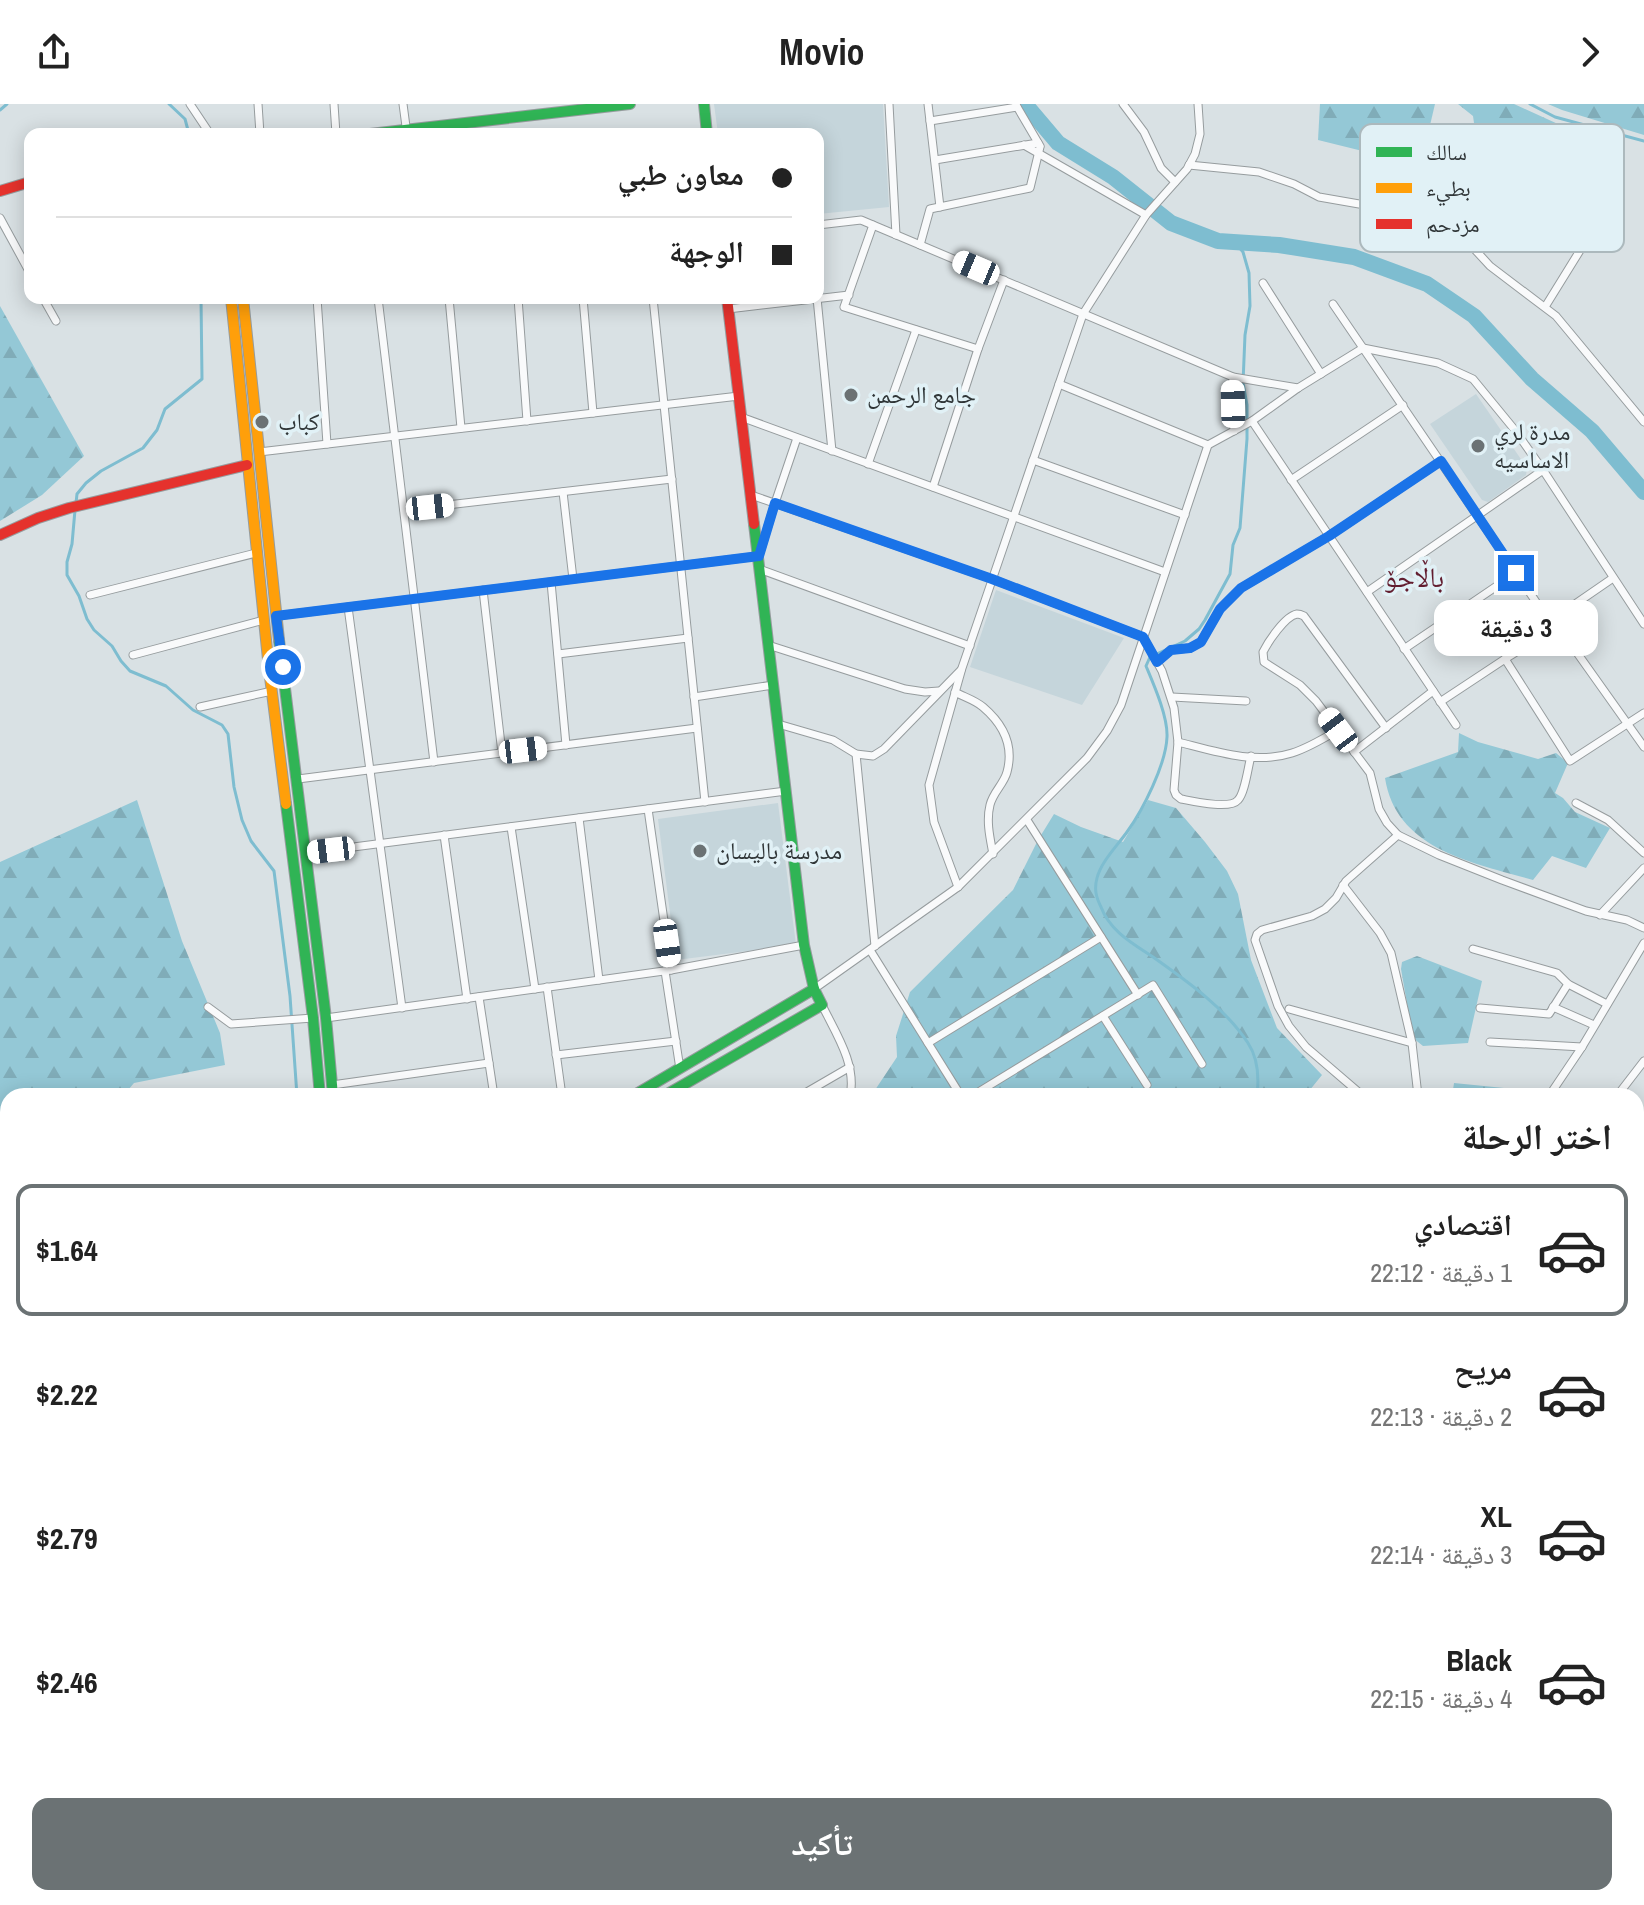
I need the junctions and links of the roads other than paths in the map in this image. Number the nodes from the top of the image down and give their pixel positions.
1 (190, 104) edge
2 (258, 104) edge
3 (334, 104) edge
4 (403, 104) edge
5 (628, 104) edge
6 (704, 104) edge
7 (889, 104) edge
8 (928, 104) edge
9 (1123, 104) edge
10 (1198, 104) edge
11 (1016, 105) edge
12 (567, 108) edge
13 (930, 121) junction
14 (206, 128) edge
15 (260, 128) edge
16 (336, 128) edge
17 (406, 128) edge
18 (479, 128) edge
19 (706, 128) edge
20 (1041, 151) junction
21 (935, 160) junction
22 (1189, 165) junction
23 (1175, 182) junction
24 (24, 184) edge
25 (0, 191) edge
26 (1360, 204) edge
27 (940, 207) junction
28 (1146, 215) junction
29 (0, 218) edge
30 (824, 224) edge
31 (873, 225) junction
32 (896, 235) junction
33 (920, 245) junction
34 (1477, 252) edge
35 (1579, 252) edge
36 (24, 262) edge
37 (1004, 280) junction
38 (1263, 283) dead end
39 (849, 295) junction
40 (824, 297) edge
41 (46, 304) edge
42 (232, 304) edge
43 (244, 304) edge
44 (317, 304) edge
45 (379, 304) edge
46 (450, 304) edge
47 (518, 304) edge
48 (584, 304) edge
49 (654, 304) edge
50 (728, 304) edge
51 (818, 304) edge
52 (1333, 304) dead end
53 (1545, 307) junction
54 (1083, 314) junction
55 (56, 321) dead end
56 (916, 330) junction
57 (1363, 348) junction
58 (978, 349) junction
59 (1321, 374) junction
60 (1233, 377) junction
61 (1059, 384) junction
62 (1298, 388) junction
63 (739, 396) junction
64 (665, 405) junction
65 (1403, 405) junction
66 (593, 413) junction
67 (741, 417) junction
68 (527, 421) junction
69 (1252, 421) junction
70 (1644, 422) edge
71 (461, 428) junction
72 (1234, 431) junction
73 (394, 436) junction
74 (797, 438) junction
75 (327, 444) junction
76 (1208, 445) junction
77 (832, 451) junction
78 (259, 452) junction
79 (1033, 460) junction
80 (1441, 461) junction
81 (868, 464) junction
82 (247, 465) junction
83 (1543, 470) junction
84 (672, 479) junction
85 (1291, 480) junction
86 (933, 487) junction
87 (563, 492) junction
88 (751, 495) junction
89 (775, 503) junction
90 (404, 510) junction
91 (1185, 515) junction
92 (1477, 516) junction
93 (1014, 517) junction
94 (0, 535) edge
95 (1329, 536) junction
96 (256, 553) junction
97 (759, 556) junction
98 (681, 566) junction
99 (759, 569) junction
100 (1165, 572) junction
101 (1516, 573) junction
102 (1613, 578) junction
103 (573, 579) junction
104 (992, 579) junction
105 (551, 582) junction
106 (483, 590) junction
107 (1367, 592) junction
108 (90, 595) dead end
109 (414, 599) junction
110 (348, 607) junction
111 (276, 616) junction
112 (1553, 619) junction
113 (264, 620) junction
114 (1644, 624) edge
115 (1558, 626) junction
116 (1143, 637) junction
117 (688, 638) junction
118 (768, 645) junction
119 (970, 646) junction
120 (1404, 649) junction
121 (558, 654) junction
122 (133, 655) dead end
123 (1505, 659) junction
124 (1157, 662) junction
125 (283, 667) junction
126 (962, 668) junction
127 (269, 669) junction
128 (773, 685) junction
129 (272, 691) junction
130 (939, 691) junction
131 (1433, 691) junction
132 (955, 692) junction
133 (694, 697) junction
134 (1172, 697) junction
135 (1246, 701) dead end
136 (1440, 702) junction
137 (200, 707) dead end
138 (1644, 713) edge
139 (778, 724) junction
140 (1627, 724) junction
141 (1456, 725) dead end
142 (697, 728) junction
143 (1386, 728) junction
144 (1338, 730) junction
145 (1178, 742) junction
146 (566, 745) junction
147 (1644, 747) edge
148 (1354, 752) junction
149 (502, 753) junction
150 (856, 754) junction
151 (1251, 756) junction
152 (434, 762) junction
153 (370, 770) junction
154 (298, 779) junction
155 (786, 791) junction
156 (705, 802) junction
157 (1576, 803) dead end
158 (648, 809) junction
159 (579, 818) junction
160 (1027, 820) junction
161 (511, 827) junction
162 (444, 835) junction
163 (1398, 835) junction
164 (380, 844) junction
165 (307, 853) junction
166 (1644, 853) edge
167 (993, 854) junction
168 (1644, 868) edge
169 (1343, 885) junction
170 (958, 887) junction
171 (1600, 915) junction
172 (1644, 928) edge
173 (1101, 937) junction
174 (1644, 943) edge
175 (804, 945) junction
176 (873, 948) junction
177 (1473, 949) dead end
178 (318, 950) junction
179 (304, 953) junction
180 (668, 971) junction
181 (599, 980) junction
182 (1568, 984) junction
183 (547, 987) junction
184 (535, 989) junction
185 (814, 989) junction
186 (1138, 995) junction
187 (479, 997) junction
188 (467, 999) junction
189 (1607, 1004) junction
190 (822, 1005) junction
191 (208, 1007) dead end
192 (1553, 1007) junction
193 (402, 1008) junction
194 (1480, 1008) dead end
195 (1289, 1009) dead end
196 (1103, 1016) junction
197 (307, 1018) junction
198 (326, 1018) junction
199 (1594, 1025) junction
200 (676, 1041) junction
201 (1490, 1042) dead end
202 (928, 1043) junction
203 (1412, 1043) junction
204 (1582, 1047) junction
205 (556, 1055) junction
206 (1644, 1061) edge
207 (489, 1063) junction
208 (1202, 1064) dead end
209 (850, 1067) junction
210 (680, 1069) junction
211 (1147, 1085) dead end
212 (319, 1088) edge
213 (332, 1088) edge
214 (344, 1088) edge
215 (493, 1088) edge
216 (561, 1088) edge
217 (650, 1088) edge
218 (678, 1088) edge
219 (814, 1088) edge
220 (851, 1088) edge
221 (956, 1088) edge
222 (985, 1088) edge
223 (1354, 1088) edge
224 (1417, 1088) edge
225 (1554, 1088) edge
226 (1623, 1088) edge

1 - 14 street
2 - 15 street
3 - 16 street
4 - 17 street
5 - 12 main road
6 - 19 main road
7 - 32 street
8 - 13 street
9 - 23 street
10 - 22 street
11 - 13 street
11 - 20 street
12 - 18 main road
13 - 21 street
20 - 21 street
20 - 27 street
20 - 28 street
21 - 27 street
22 - 23 street
22 - 26 street
23 - 28 street
24 - 25 main road
27 - 33 street
28 - 54 street
29 - 36 street
30 - 31 street
31 - 32 street
31 - 39 street
32 - 33 street
33 - 37 street
34 - 53 street
35 - 53 street
37 - 54 street
37 - 58 street
38 - 59 street
39 - 40 street
39 - 56 street
41 - 55 street
42 - 82 main road
43 - 78 main road
44 - 75 street
45 - 73 street
46 - 71 street
47 - 68 street
48 - 66 street
49 - 64 street
50 - 63 main road
51 - 77 street
52 - 57 street
53 - 70 street
54 - 60 street
54 - 61 street
56 - 58 street
56 - 81 street
57 - 59 street
57 - 65 street
57 - 83 street
58 - 86 street
59 - 62 street
60 - 62 street
60 - 72 street
61 - 76 street
61 - 79 street
62 - 69 street
63 - 64 street
63 - 67 main road
64 - 66 street
64 - 84 street
65 - 80 street
65 - 85 street
66 - 68 street
67 - 74 street
67 - 88 main road
68 - 71 street
69 - 72 street
69 - 85 street
71 - 73 street
72 - 76 street
73 - 75 street
73 - 90 street
74 - 77 street
74 - 89 street
75 - 78 street
76 - 91 street
77 - 81 street
78 - 111 main road
79 - 91 street
79 - 93 street
80 - 92 street
80 - 95 street
81 - 86 street
82 - 94 main road
82 - 96 main road
83 - 92 street
83 - 102 street
84 - 87 street
84 - 98 street
85 - 95 street
86 - 93 street
87 - 90 street
87 - 103 street
88 - 89 street
88 - 97 main road
89 - 97 street
89 - 104 street
90 - 109 street
91 - 100 street
92 - 101 street
92 - 107 street
93 - 100 street
93 - 104 street
95 - 107 street
95 - 124 street
96 - 108 street
96 - 113 main road
97 - 98 street
97 - 99 main road
98 - 103 street
98 - 117 street
99 - 118 main road
99 - 119 street
100 - 116 street
101 - 112 street
101 - 120 street
102 - 112 street
102 - 114 street
103 - 105 street
104 - 116 street
104 - 119 street
105 - 106 street
105 - 121 street
106 - 109 street
106 - 149 street
107 - 120 street
109 - 110 street
109 - 152 street
110 - 111 street
110 - 153 street
111 - 125 main road
112 - 115 street
113 - 122 street
113 - 127 main road
115 - 123 street
115 - 140 street
116 - 124 street
116 - 160 street
117 - 121 street
117 - 133 street
118 - 128 main road
118 - 130 street
119 - 126 street
120 - 131 street
121 - 146 street
123 - 136 street
123 - 140 street
124 - 134 street
125 - 127 main road
125 - 154 main road
126 - 130 street
126 - 132 street
127 - 129 main road
128 - 133 street
128 - 139 main road
129 - 137 street
129 - 179 main road
130 - 150 street
131 - 136 street
131 - 143 street
132 - 167 street
132 - 170 street
133 - 142 street
134 - 135 street
134 - 145 street
136 - 141 street
138 - 140 street
139 - 150 street
139 - 155 main road
140 - 147 street
142 - 146 street
142 - 156 street
143 - 144 street
143 - 148 street
144 - 148 street
144 - 151 street
145 - 151 street
145 - 151 street
146 - 149 street
148 - 163 street
149 - 152 street
150 - 176 street
152 - 153 street
153 - 154 street
153 - 164 street
154 - 165 main road
155 - 156 street
155 - 175 main road
156 - 158 street
157 - 166 street
158 - 159 street
158 - 180 street
159 - 161 street
159 - 181 street
160 - 167 street
160 - 173 street
161 - 162 street
161 - 184 street
162 - 164 street
162 - 188 street
163 - 169 street
163 - 171 street
164 - 165 street
164 - 193 street
165 - 178 main road
167 - 170 street
168 - 171 street
169 - 203 street
169 - 223 street
170 - 176 street
171 - 172 street
173 - 186 street
173 - 202 street
174 - 189 street
175 - 180 street
175 - 185 main road
176 - 185 street
176 - 202 street
177 - 182 street
178 - 179 main road
178 - 198 main road
179 - 197 main road
180 - 181 street
180 - 200 street
181 - 183 street
182 - 189 street
182 - 192 street
183 - 184 street
183 - 205 street
184 - 187 street
185 - 190 main road
185 - 210 main road
186 - 196 street
186 - 208 street
187 - 188 street
187 - 207 street
188 - 193 street
189 - 199 street
190 - 209 street
190 - 218 main road
191 - 197 street
192 - 194 street
192 - 199 street
193 - 198 street
195 - 203 street
196 - 211 street
196 - 222 street
197 - 212 main road
198 - 213 main road
199 - 204 street
200 - 205 street
200 - 210 street
201 - 204 street
202 - 221 street
203 - 224 street
204 - 225 street
205 - 216 street
206 - 226 street
207 - 214 street
207 - 215 street
209 - 219 street
209 - 220 street
210 - 217 main road

